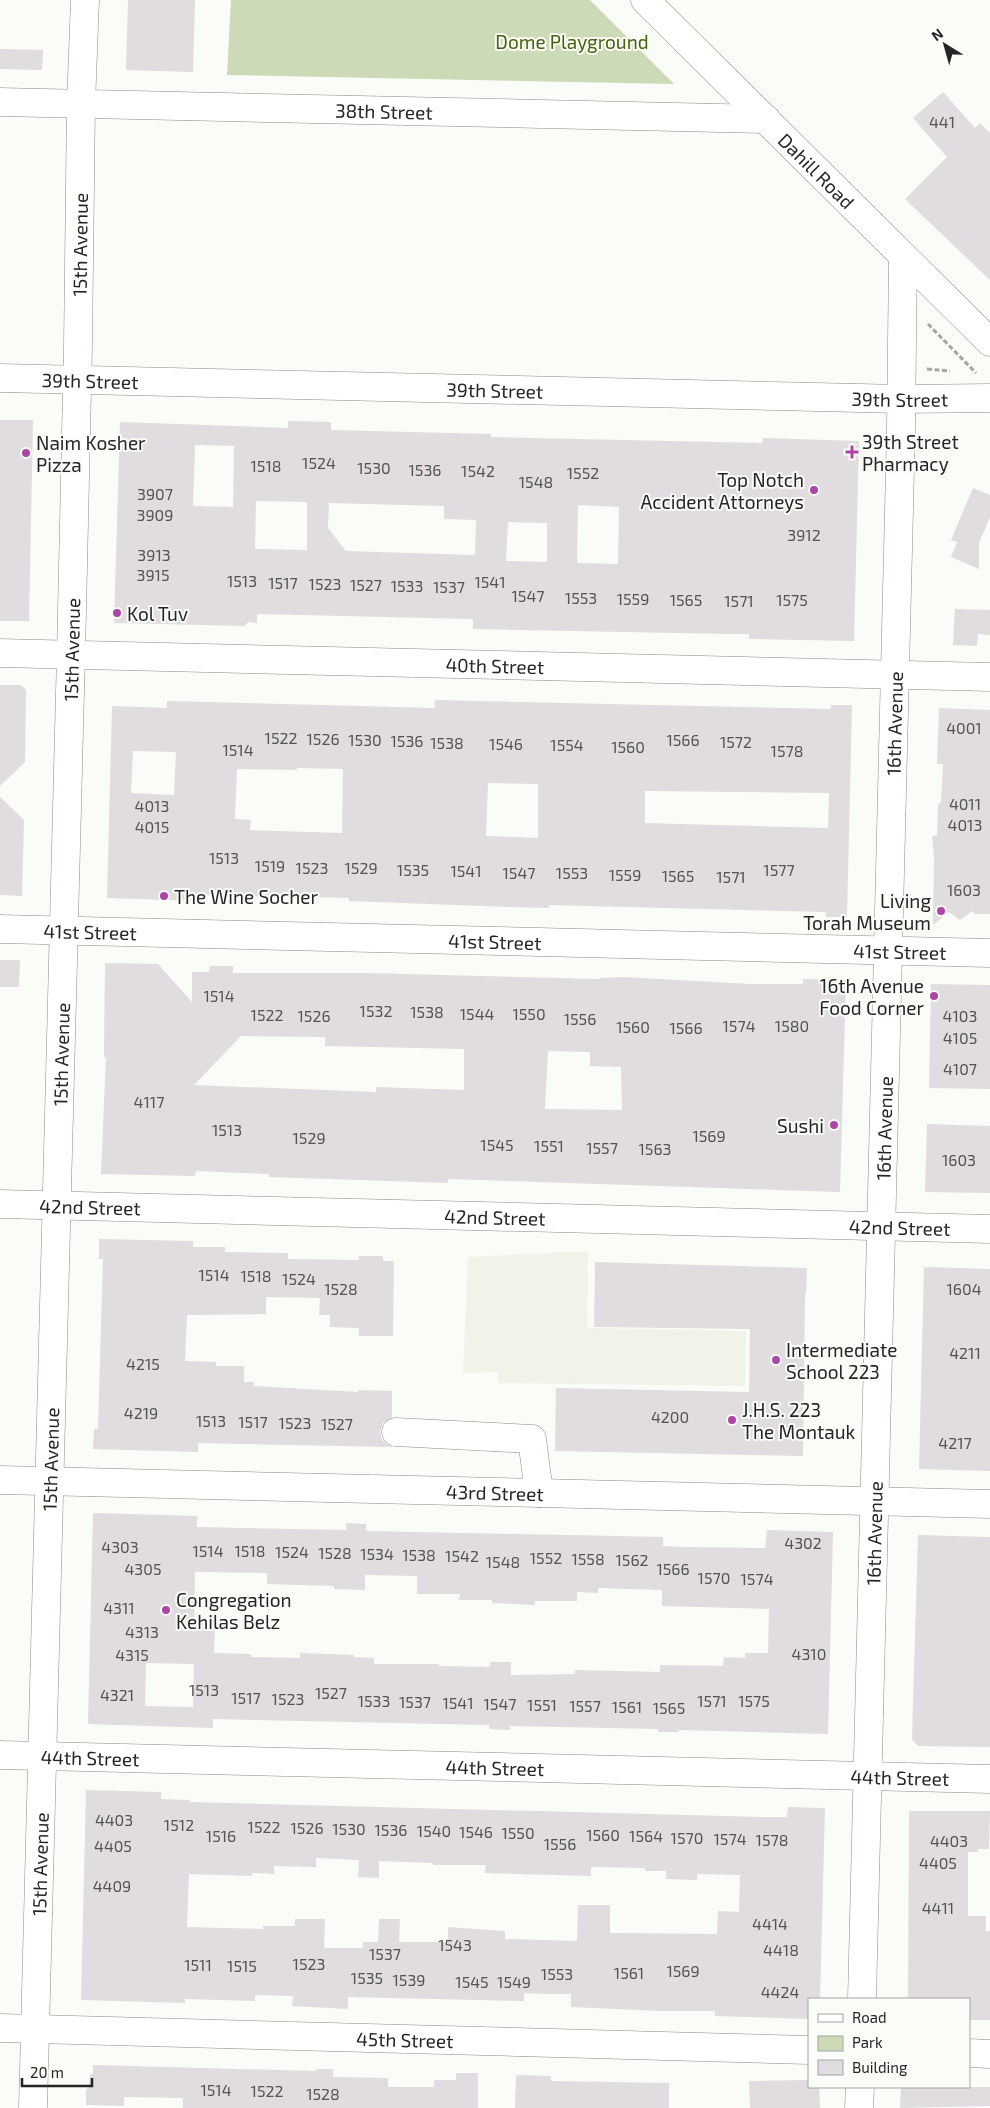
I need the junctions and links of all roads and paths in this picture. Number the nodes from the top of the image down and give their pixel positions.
1 (85, 0) edge
2 (655, 3) edge
3 (0, 102) edge
4 (81, 104) junction
5 (766, 118) junction
6 (903, 256) junction
7 (923, 321) dead end
8 (990, 342) edge
9 (0, 378) edge
10 (77, 380) junction
11 (985, 388) edge
12 (902, 399) junction
13 (0, 653) edge
14 (71, 655) junction
15 (895, 675) junction
16 (990, 678) edge
17 (0, 929) edge
18 (64, 930) junction
19 (888, 951) junction
20 (990, 953) edge
21 (0, 1204) edge
22 (57, 1206) junction
23 (882, 1226) junction
24 (990, 1229) edge
25 (396, 1432) dead end
26 (0, 1480) edge
27 (50, 1481) junction
28 (539, 1493) junction
29 (875, 1502) junction
30 (990, 1504) edge
31 (0, 1755) edge
32 (42, 1756) junction
33 (868, 1776) junction
34 (990, 1779) edge
35 (862, 1998) edge
36 (0, 2028) edge
37 (35, 2029) junction
38 (808, 2050) edge
39 (970, 2053) edge
40 (990, 2054) edge
41 (860, 2088) edge
42 (33, 2108) edge
43 (860, 2108) edge

1 - 4 street, 15th Avenue
2 - 5 street, Dahill Road
3 - 4 street, 38th Street
4 - 5 street, 38th Street
4 - 10 street, 15th Avenue
5 - 6 street, Dahill Road
6 - 8 street, Dahill Road
6 - 12 street, 16th Avenue
7 - 11 path
9 - 10 street, 39th Street
10 - 12 street, 39th Street
10 - 14 street, 15th Avenue
11 - 12 street, 39th Street
12 - 15 street, 16th Avenue
13 - 14 street, 40th Street
14 - 15 street, 40th Street
14 - 18 street, 15th Avenue
15 - 16 street, 40th Street
15 - 19 street, 16th Avenue
17 - 18 street, 41st Street
18 - 19 street, 41st Street
18 - 22 street, 15th Avenue
19 - 20 street, 41st Street
19 - 23 street, 16th Avenue
21 - 22 street, 42nd Street
22 - 23 street, 42nd Street
22 - 27 street, 15th Avenue
23 - 24 street, 42nd Street
23 - 29 street, 16th Avenue
25 - 28 street
26 - 27 street, 43rd Street
27 - 28 street, 43rd Street
27 - 32 street, 15th Avenue
28 - 29 street, 43rd Street
29 - 30 street, 43rd Street
29 - 33 street, 16th Avenue
31 - 32 street, 44th Street
32 - 33 street, 44th Street
32 - 37 street, 15th Avenue
33 - 34 street, 44th Street
33 - 35 street, 16th Avenue
36 - 37 street, 45th Street
37 - 38 street, 45th Street
37 - 42 street, 15th Avenue
39 - 40 street
41 - 43 street

